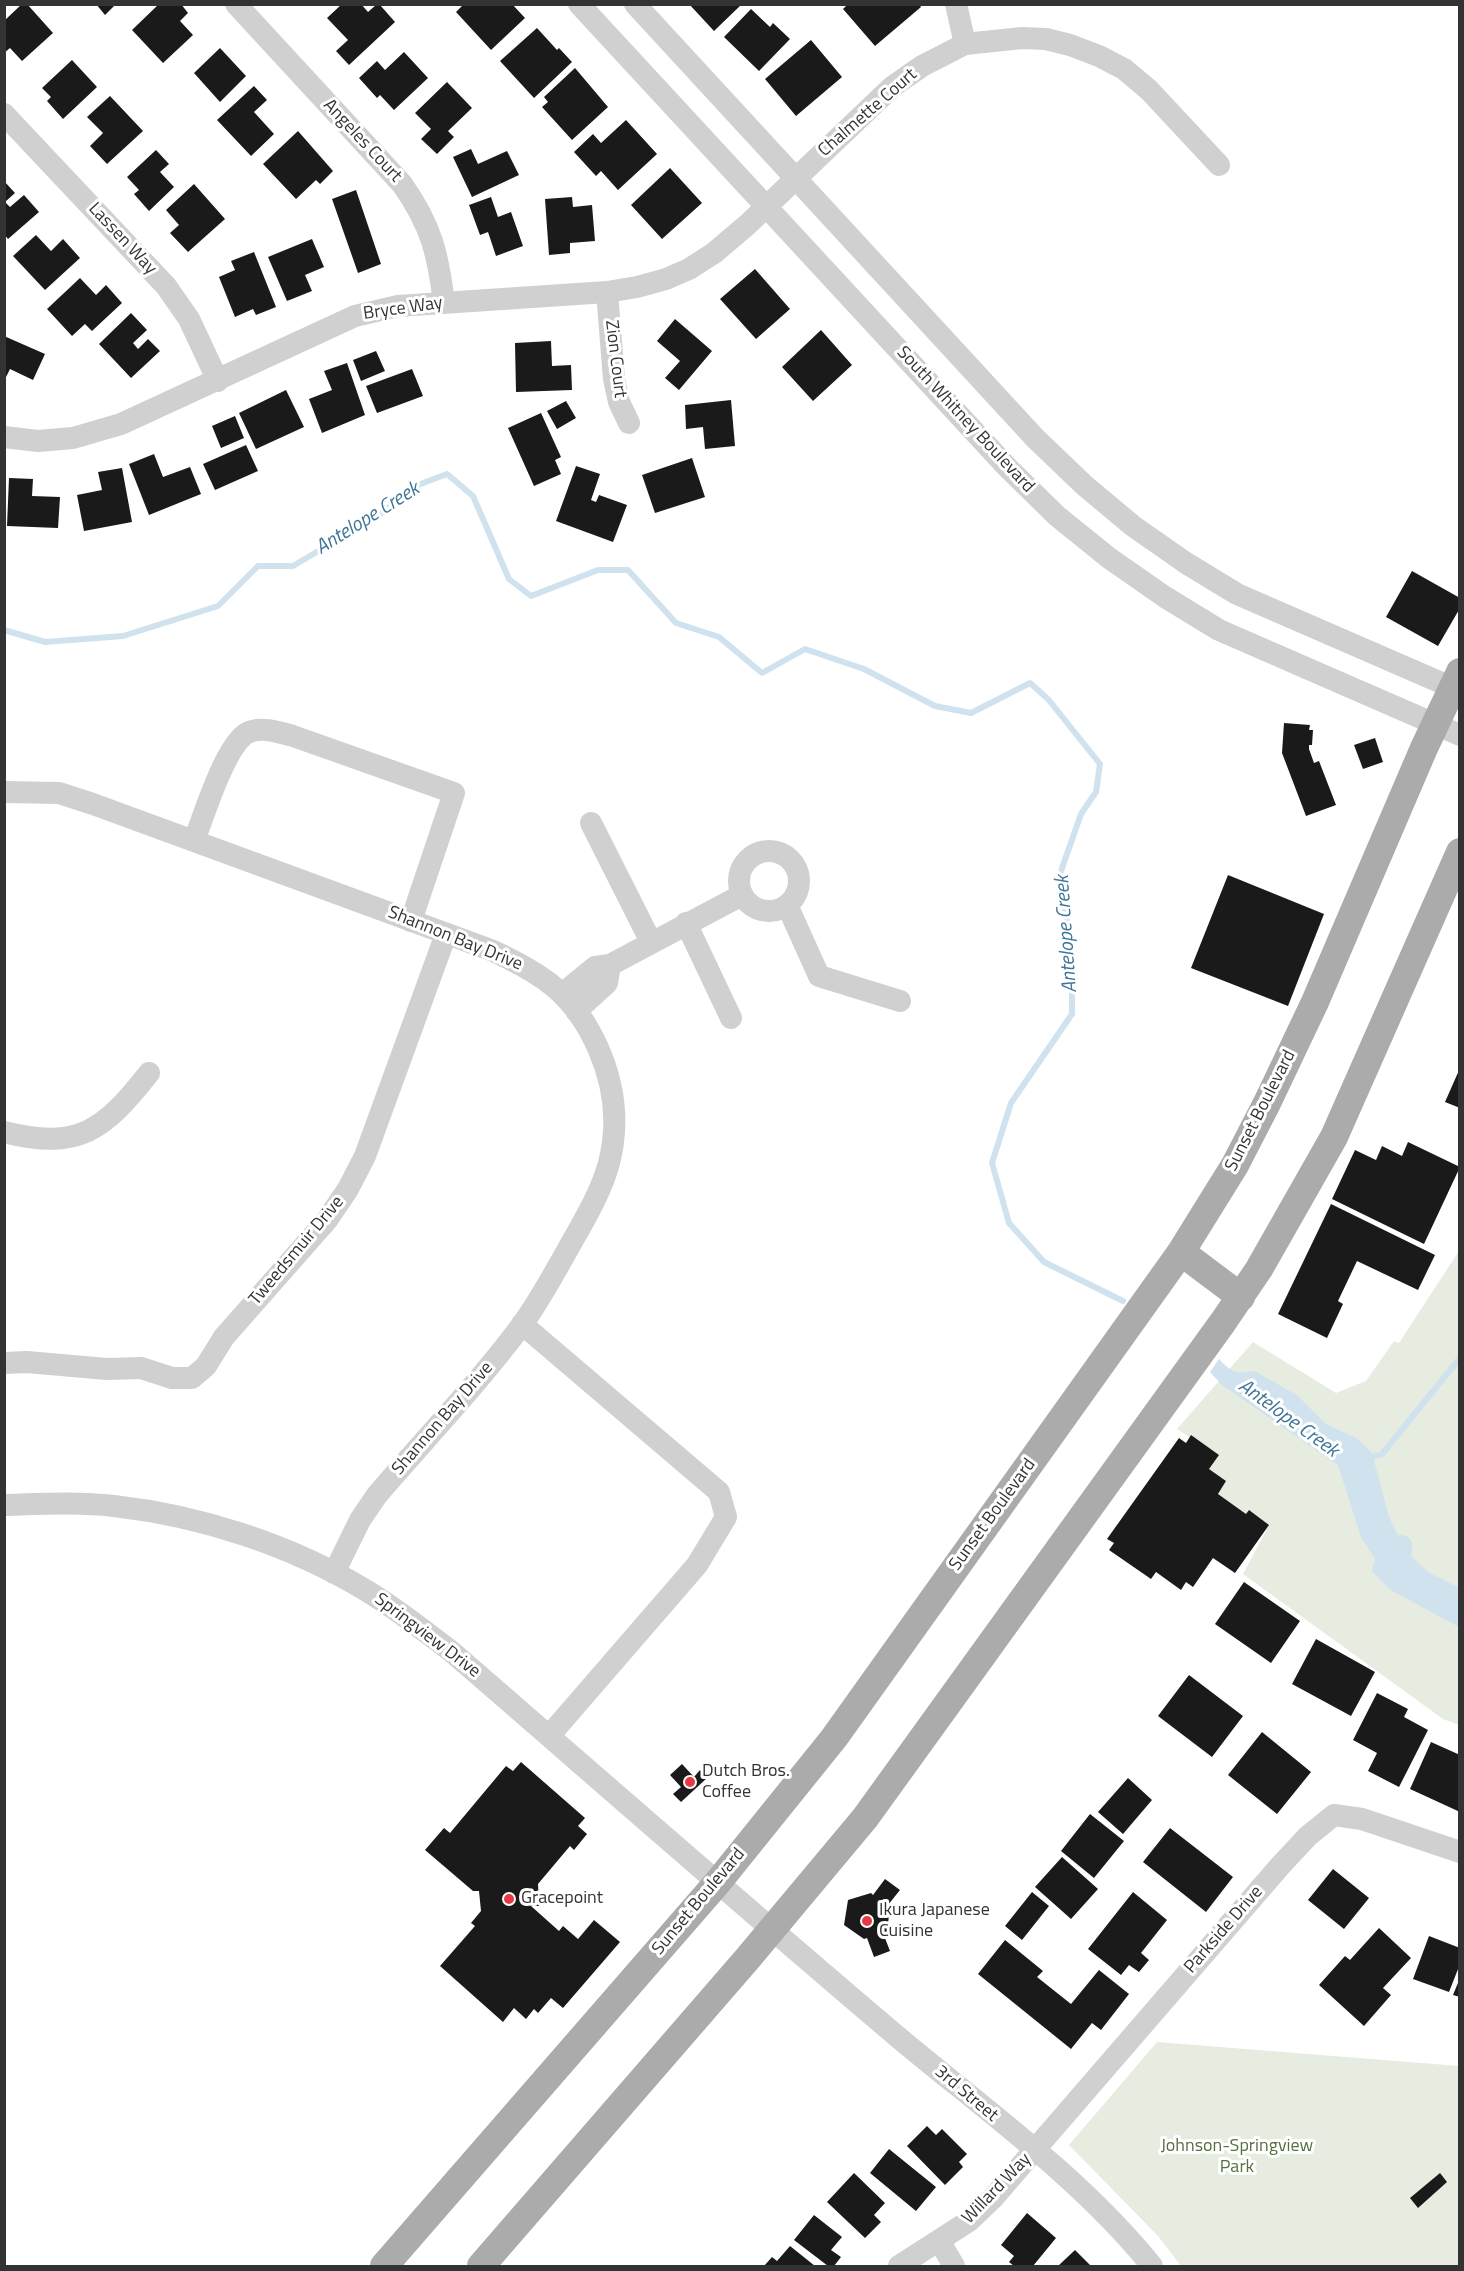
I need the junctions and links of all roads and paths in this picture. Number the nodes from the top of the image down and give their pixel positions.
1 (236, 4) edge
2 (579, 4) edge
3 (635, 4) edge
4 (956, 4) edge
5 (965, 44) junction
6 (4, 114) edge
7 (1219, 165) dead end
8 (795, 178) junction
9 (766, 206) junction
10 (607, 292) junction
11 (444, 303) junction
12 (218, 381) junction
13 (629, 423) dead end
14 (4, 437) edge
15 (1457, 684) edge
16 (1447, 730) edge
17 (4, 792) edge
18 (591, 823) dead end
19 (194, 841) junction
20 (1460, 852) edge
21 (742, 895) junction
22 (787, 905) junction
23 (411, 921) junction
24 (686, 923) junction
25 (446, 934) junction
26 (651, 942) junction
27 (900, 1001) dead end
28 (569, 1002) junction
29 (731, 1018) dead end
30 (149, 1073) dead end
31 (4, 1132) edge
32 (1181, 1252) junction
33 (1241, 1296) junction
34 (522, 1324) junction
35 (4, 1363) edge
36 (4, 1504) edge
37 (334, 1573) junction
38 (549, 1736) junction
39 (1460, 1852) edge
40 (718, 1882) junction
41 (773, 1929) junction
42 (1034, 2150) junction
43 (940, 2242) junction
44 (384, 2266) edge
45 (481, 2266) edge
46 (899, 2266) edge
47 (954, 2266) edge
48 (1152, 2266) edge

1 - 11 street, Angeles Court
2 - 9 street, South Whitney Boulevard
3 - 8 street
4 - 5 street
5 - 7 street, Chalmette Court
5 - 8 street, Chalmette Court
6 - 12 street, Lassen Way
8 - 9 street, Chalmette Court
8 - 15 street
9 - 10 street, Bryce Way
9 - 16 street, South Whitney Boulevard
10 - 11 street, Bryce Way
10 - 13 street, Zion Court
11 - 12 street, Bryce Way
12 - 14 street, Bryce Way
15 - 16 main road, Sunset Boulevard
16 - 32 main road, Sunset Boulevard
17 - 19 street, Shannon Bay Drive
18 - 26 street
19 - 23 street, Shannon Bay Drive
19 - 23 street
20 - 33 main road
21 - 22 street
21 - 22 street
21 - 24 street
22 - 27 street
23 - 25 street, Shannon Bay Drive
24 - 26 street
24 - 29 street
25 - 28 street, Shannon Bay Drive
25 - 35 street, Tweedsmuir Drive
26 - 28 street
28 - 34 street, Shannon Bay Drive
30 - 31 street
32 - 33 main road
32 - 40 main road, Sunset Boulevard
33 - 41 main road
34 - 37 street, Shannon Bay Drive
34 - 38 street
36 - 37 street, Springview Drive
37 - 38 street, Springview Drive
38 - 40 street, Springview Drive
39 - 42 street, Parkside Drive
40 - 41 street, 3rd Street
40 - 44 main road, Sunset Boulevard
41 - 42 street, 3rd Street
41 - 45 main road
42 - 43 street, Willard Way
42 - 48 street, 3rd Street
43 - 46 street, Willard Way
43 - 47 street

